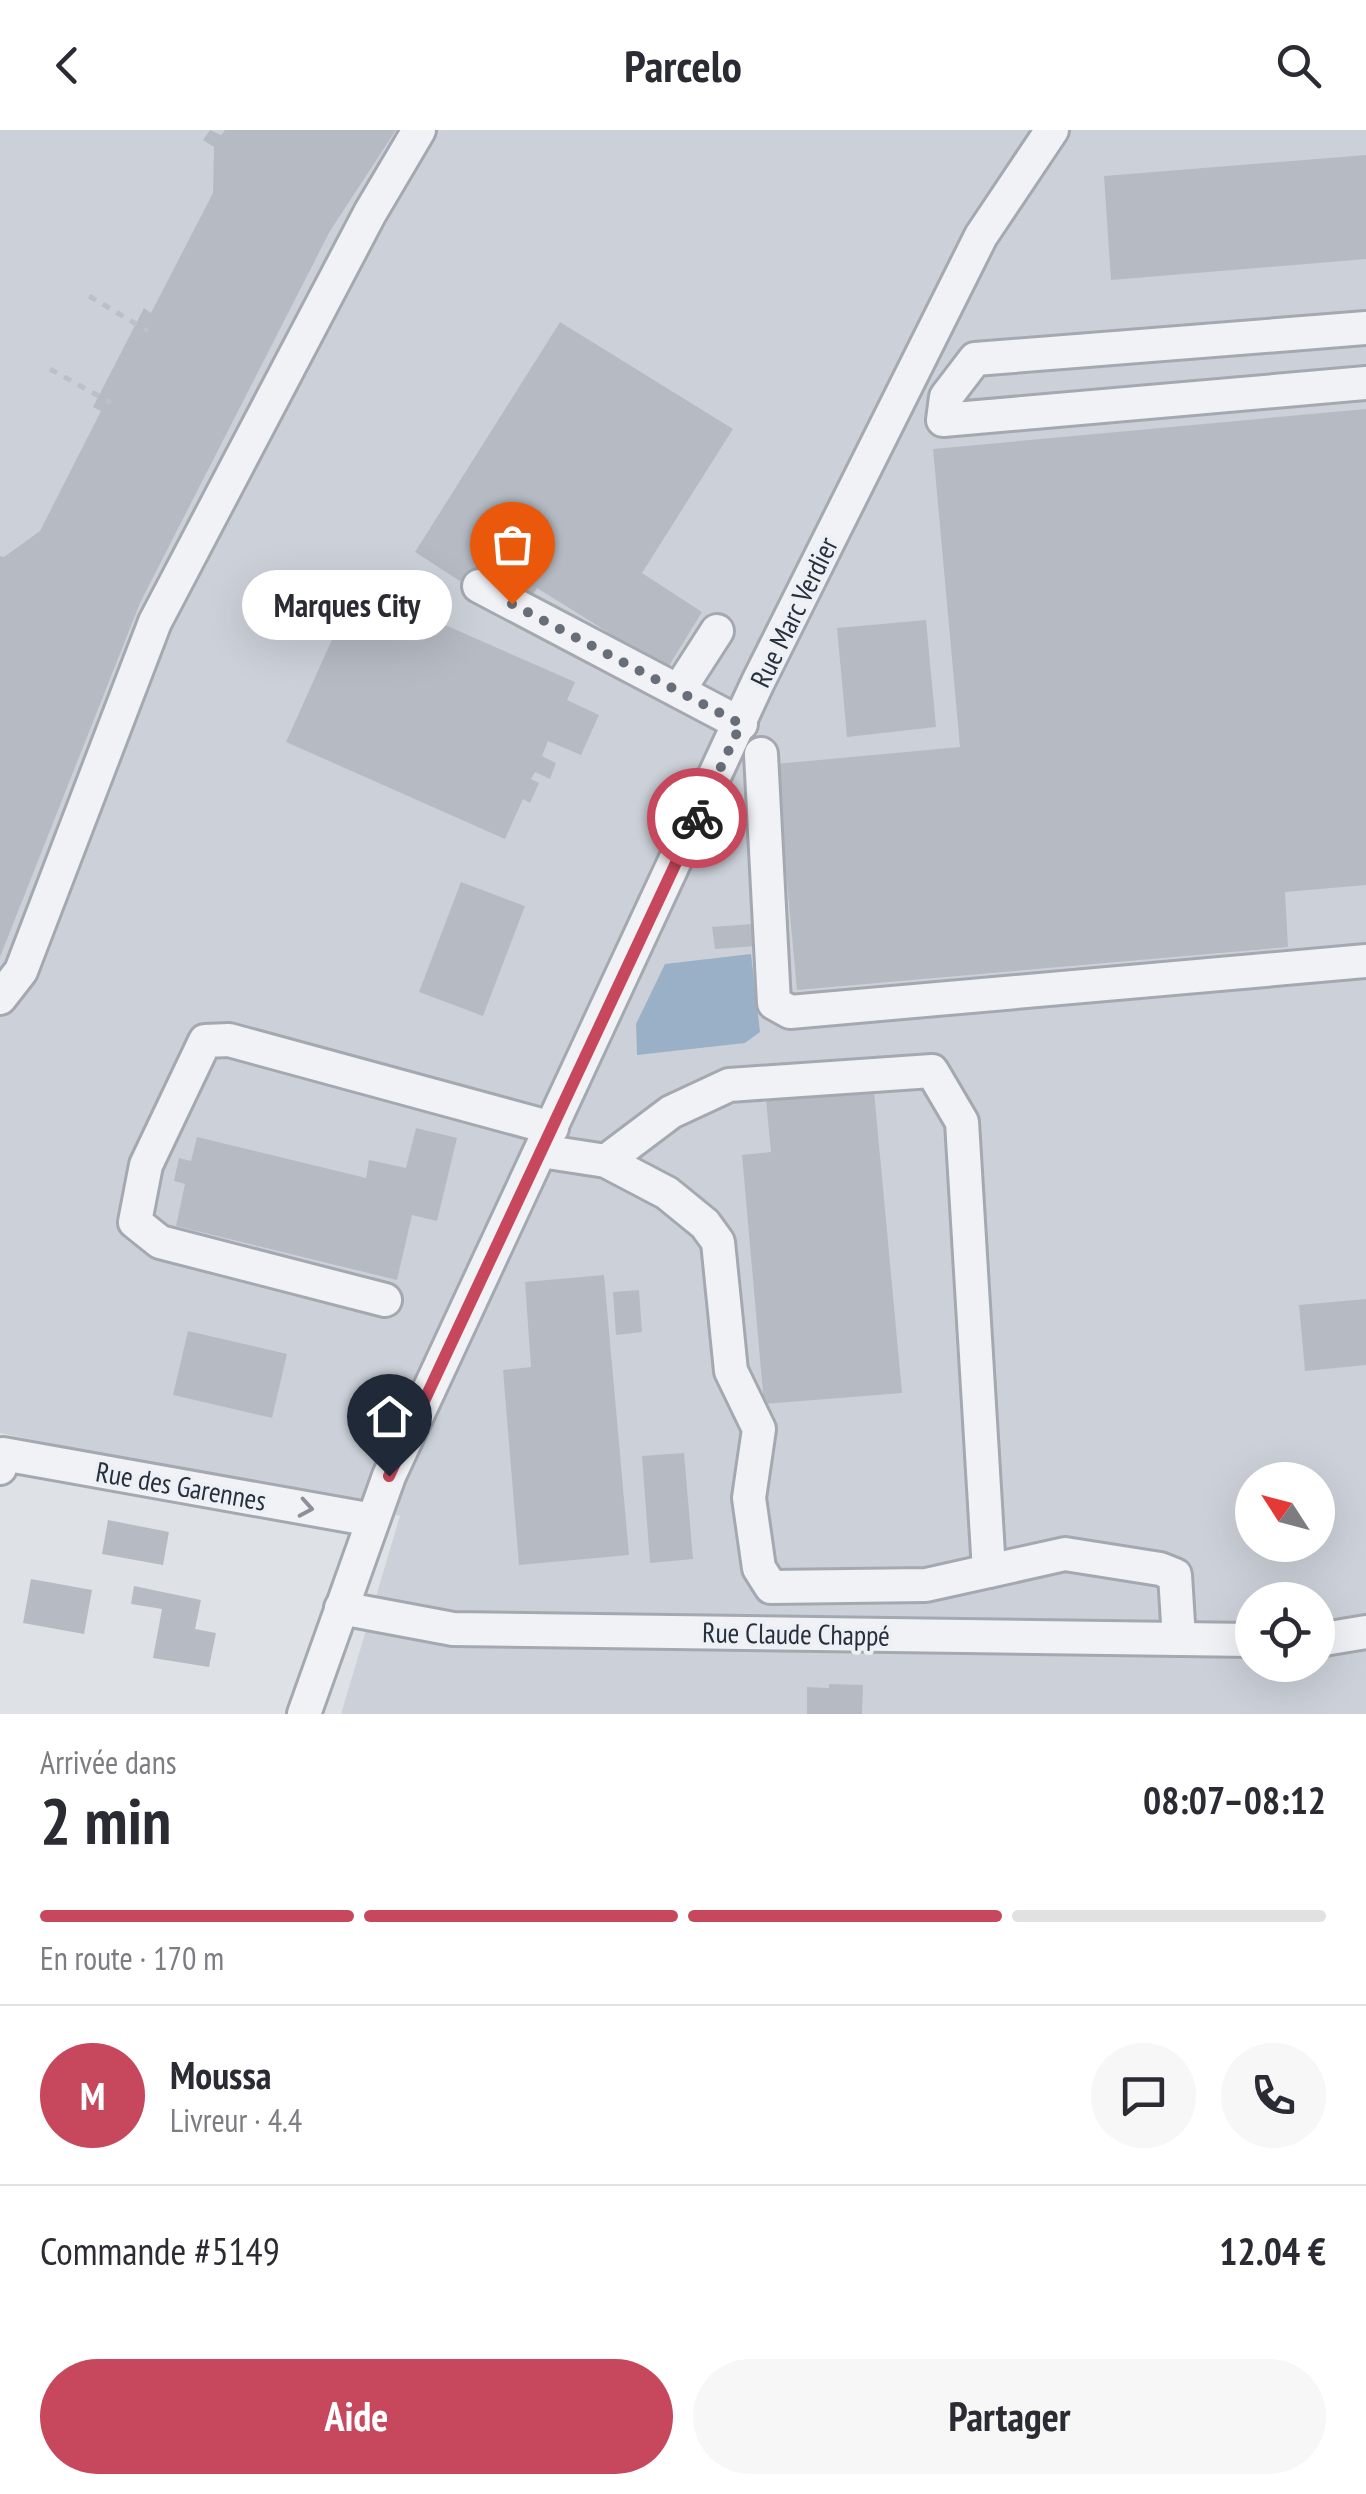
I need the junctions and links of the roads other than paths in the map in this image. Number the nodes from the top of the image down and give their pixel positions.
1 (419, 130) edge
2 (1052, 130) edge
3 (1366, 328) edge
4 (1366, 383) edge
5 (479, 586) dead end
6 (717, 631) dead end
7 (679, 690) junction
8 (741, 724) junction
9 (761, 754) dead end
10 (1366, 961) edge
11 (0, 998) edge
12 (546, 1140) junction
13 (606, 1161) junction
14 (385, 1300) dead end
15 (0, 1468) edge
16 (373, 1520) junction
17 (989, 1571) junction
18 (341, 1608) junction
19 (1366, 1632) edge
20 (1335, 1637) edge
21 (1179, 1639) junction
22 (1235, 1640) edge
23 (304, 1714) edge

1 - 11 street
2 - 8 street, Rue Marc Verdier
3 - 4 street
5 - 7 street
6 - 7 street
7 - 8 street
8 - 12 street, Rue Marc Verdier
9 - 10 street
12 - 13 street
12 - 14 street
12 - 16 street, Rue Marc Verdier
13 - 17 street
13 - 17 street
15 -> 16 street, Rue des Garennes
16 - 18 street, Rue Marc Verdier
17 - 21 street
18 - 21 street, Rue Claude Chappé
18 - 23 street, Rue Marc Verdier
19 - 20 street
21 - 22 street, Rue Claude Chappé

